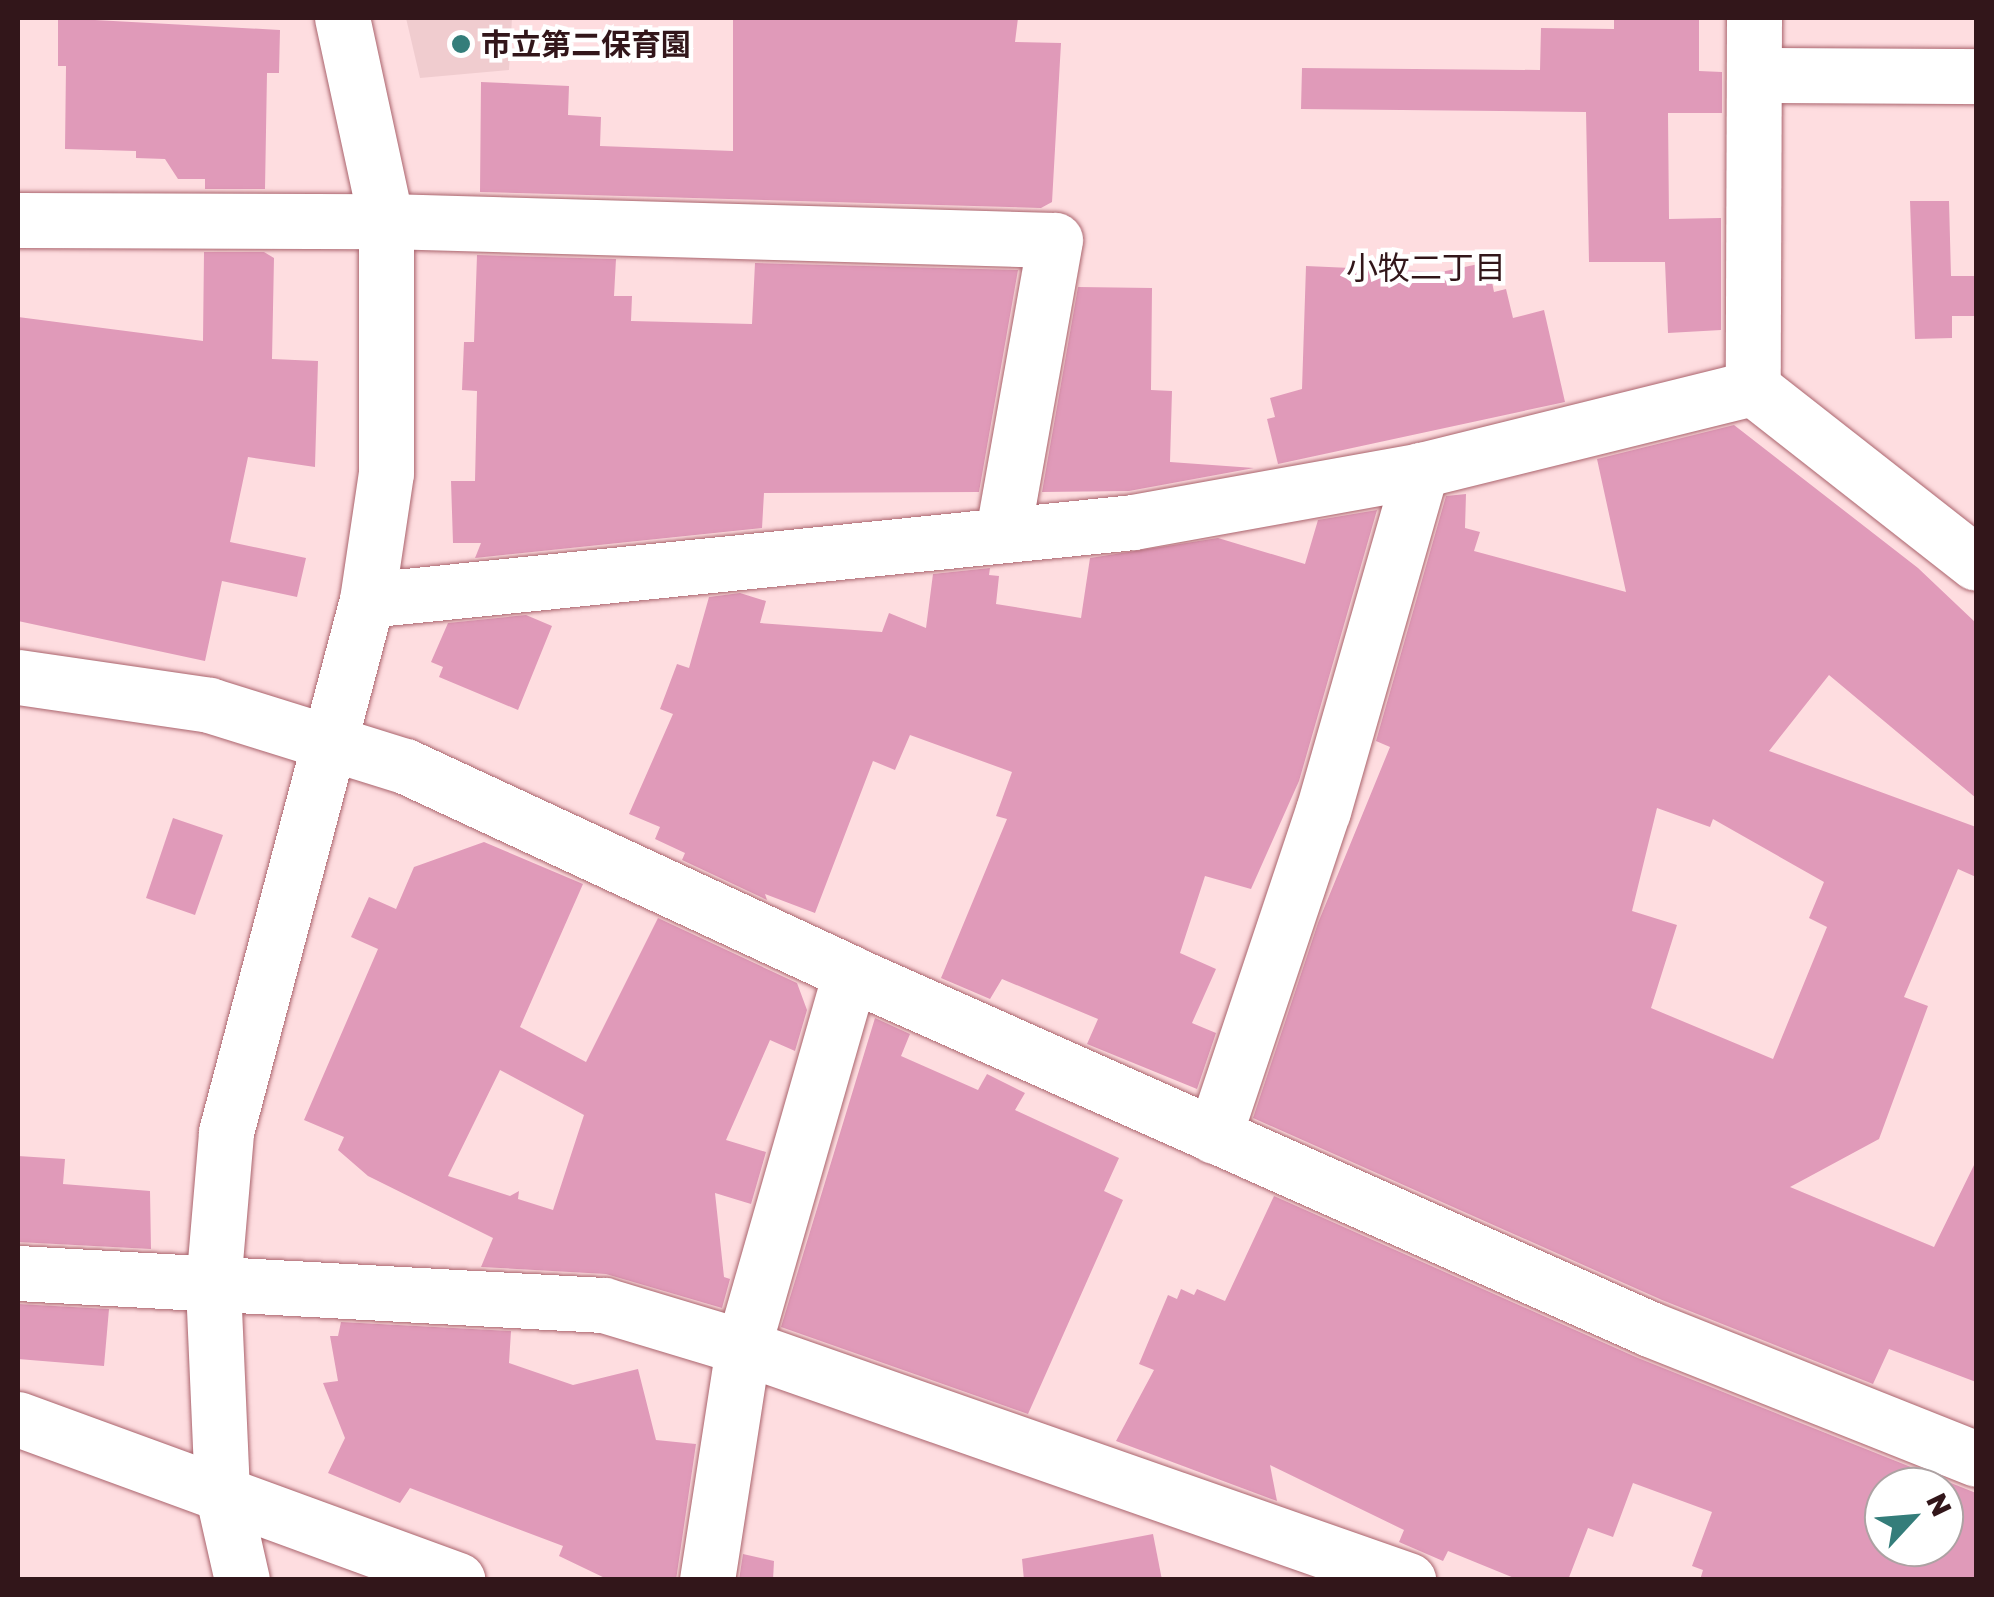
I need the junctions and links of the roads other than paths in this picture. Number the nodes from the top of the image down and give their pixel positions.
1 (342, 18) edge
2 (1754, 18) edge
3 (1754, 76) junction
4 (1976, 76) edge
5 (18, 220) edge
6 (386, 221) junction
7 (1752, 388) junction
8 (1422, 470) junction
9 (1003, 533) junction
10 (1976, 563) edge
11 (366, 600) junction
12 (18, 677) edge
13 (326, 738) junction
14 (850, 973) junction
15 (1214, 1136) junction
16 (18, 1274) edge
17 (213, 1285) junction
18 (743, 1347) junction
19 (18, 1418) edge
20 (1976, 1459) edge
21 (222, 1492) junction
22 (242, 1580) edge
23 (458, 1580) edge
24 (707, 1580) edge
25 (1408, 1580) edge

1 - 6 street
2 - 3 street
3 - 4 street
3 - 7 street
5 - 6 street
6 - 9 street
6 - 11 street
7 - 8 street
7 - 10 street
8 - 9 street
8 - 15 street
9 - 11 street
11 - 13 street
12 - 13 street
13 - 14 street
13 - 17 street
14 - 15 street
14 - 18 street
15 - 20 street
16 - 17 street
17 - 18 street
17 - 21 street
18 - 24 street
18 - 25 street
19 - 21 street
21 - 22 street
21 - 23 street

